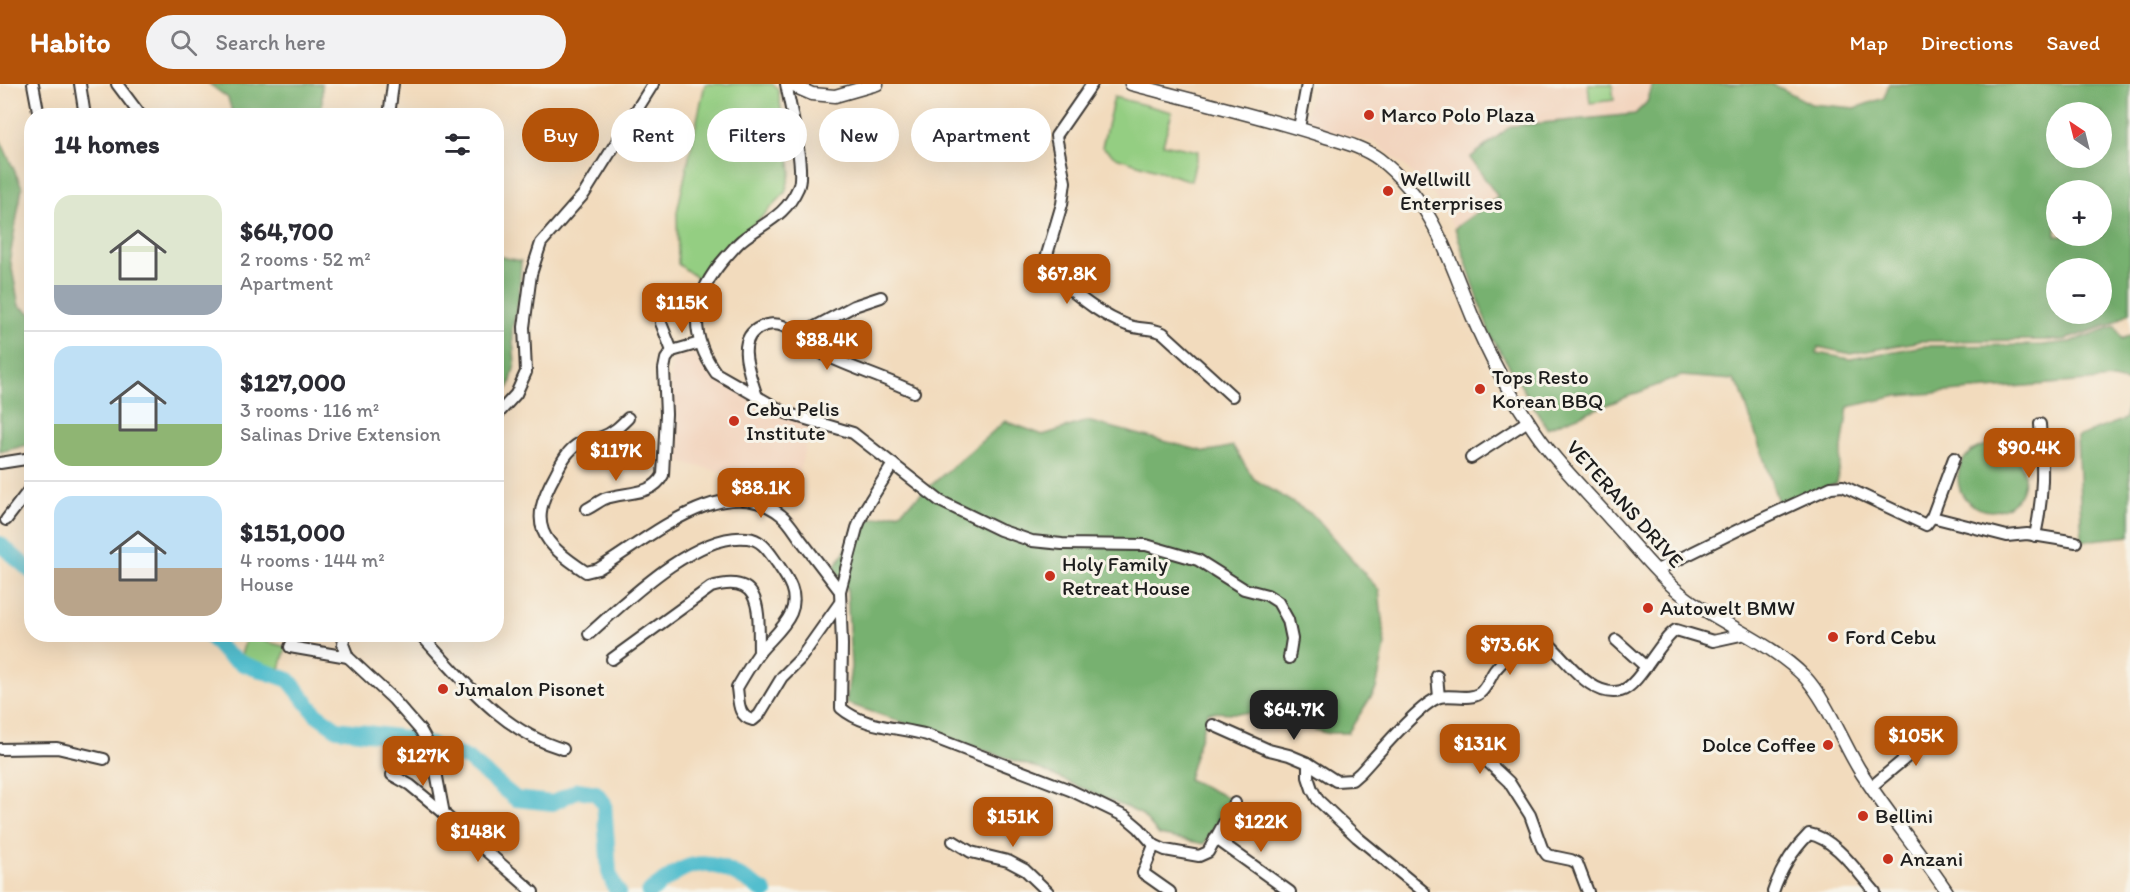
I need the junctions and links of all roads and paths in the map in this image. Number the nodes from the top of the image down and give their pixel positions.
1 (33, 84) edge
2 (80, 84) edge
3 (117, 84) edge
4 (393, 84) edge
5 (653, 84) edge
6 (788, 84) edge
7 (877, 84) edge
8 (1092, 84) edge
9 (1131, 84) edge
10 (1307, 84) edge
11 (38, 108) edge
12 (84, 108) edge
13 (135, 108) edge
14 (390, 108) edge
15 (1299, 128) junction
16 (654, 296) dead end
17 (881, 297) dead end
18 (699, 301) junction
19 (661, 323) dead end
20 (798, 336) junction
21 (700, 343) junction
22 (672, 351) junction
23 (914, 392) dead end
24 (1232, 396) dead end
25 (757, 397) junction
26 (504, 407) edge
27 (628, 418) dead end
28 (1528, 421) junction
29 (2040, 424) dead end
30 (1471, 458) dead end
31 (1954, 458) dead end
32 (24, 459) edge
33 (0, 463) edge
34 (893, 464) junction
35 (24, 504) edge
36 (587, 509) dead end
37 (1932, 517) junction
38 (6, 520) dead end
39 (2035, 536) junction
40 (2076, 542) dead end
41 (1657, 570) junction
42 (840, 591) junction
43 (839, 604) junction
44 (589, 634) dead end
45 (1745, 634) junction
46 (1616, 640) dead end
47 (292, 642) edge
48 (343, 642) edge
49 (428, 642) edge
50 (759, 653) junction
51 (348, 657) junction
52 (1289, 658) dead end
53 (612, 659) dead end
54 (1646, 667) junction
55 (1437, 676) dead end
56 (1439, 697) junction
57 (1213, 725) dead end
58 (1938, 731) dead end
59 (1471, 746) dead end
60 (0, 748) edge
61 (563, 750) dead end
62 (104, 759) dead end
63 (1308, 763) junction
64 (392, 775) dead end
65 (1871, 787) junction
66 (1235, 803) dead end
67 (444, 814) junction
68 (1215, 838) junction
69 (953, 841) dead end
70 (1154, 845) junction
71 (1410, 887) edge
72 (532, 892) edge
73 (1048, 892) edge
74 (1170, 892) edge
75 (1290, 892) edge
76 (1424, 892) edge
77 (1588, 892) edge
78 (1773, 892) edge
79 (1875, 892) edge
80 (1947, 892) edge

1 - 11 street
2 - 12 street
3 - 13 street
4 - 14 street
5 - 26 street
6 - 7 main road
6 - 18 street
8 - 24 street
9 - 15 main road, VETERANS DRIVE
10 - 15 street
15 - 28 main road, VETERANS DRIVE
16 - 18 street
17 - 20 street
18 - 21 street
19 - 22 street
20 - 23 street
20 - 25 street
21 - 22 street
21 - 25 street
22 - 36 street
25 - 34 street
27 - 42 street
28 - 30 street
28 - 41 main road, VETERANS DRIVE
29 - 39 street
31 - 37 street
32 - 33 street
34 - 42 street
34 - 52 street
35 - 38 street
37 - 39 street
37 - 41 street
39 - 40 street
41 - 45 main road, VETERANS DRIVE
42 - 43 street
43 - 50 street
43 - 70 street
44 - 50 street
45 - 54 street
45 - 65 main road, VETERANS DRIVE
46 - 54 street
47 - 51 street
48 - 51 street
49 - 61 street
50 - 53 street
51 - 67 street
54 - 56 street
55 - 56 street
56 - 63 street
57 - 63 street
58 - 65 street
59 - 77 street
60 - 62 street
63 - 71 street
64 - 67 street
65 - 80 main road, VETERANS DRIVE
66 - 68 street
67 - 72 street
68 - 70 street
68 - 75 street
69 - 73 street
70 - 74 street
71 - 76 street
78 - 79 street

